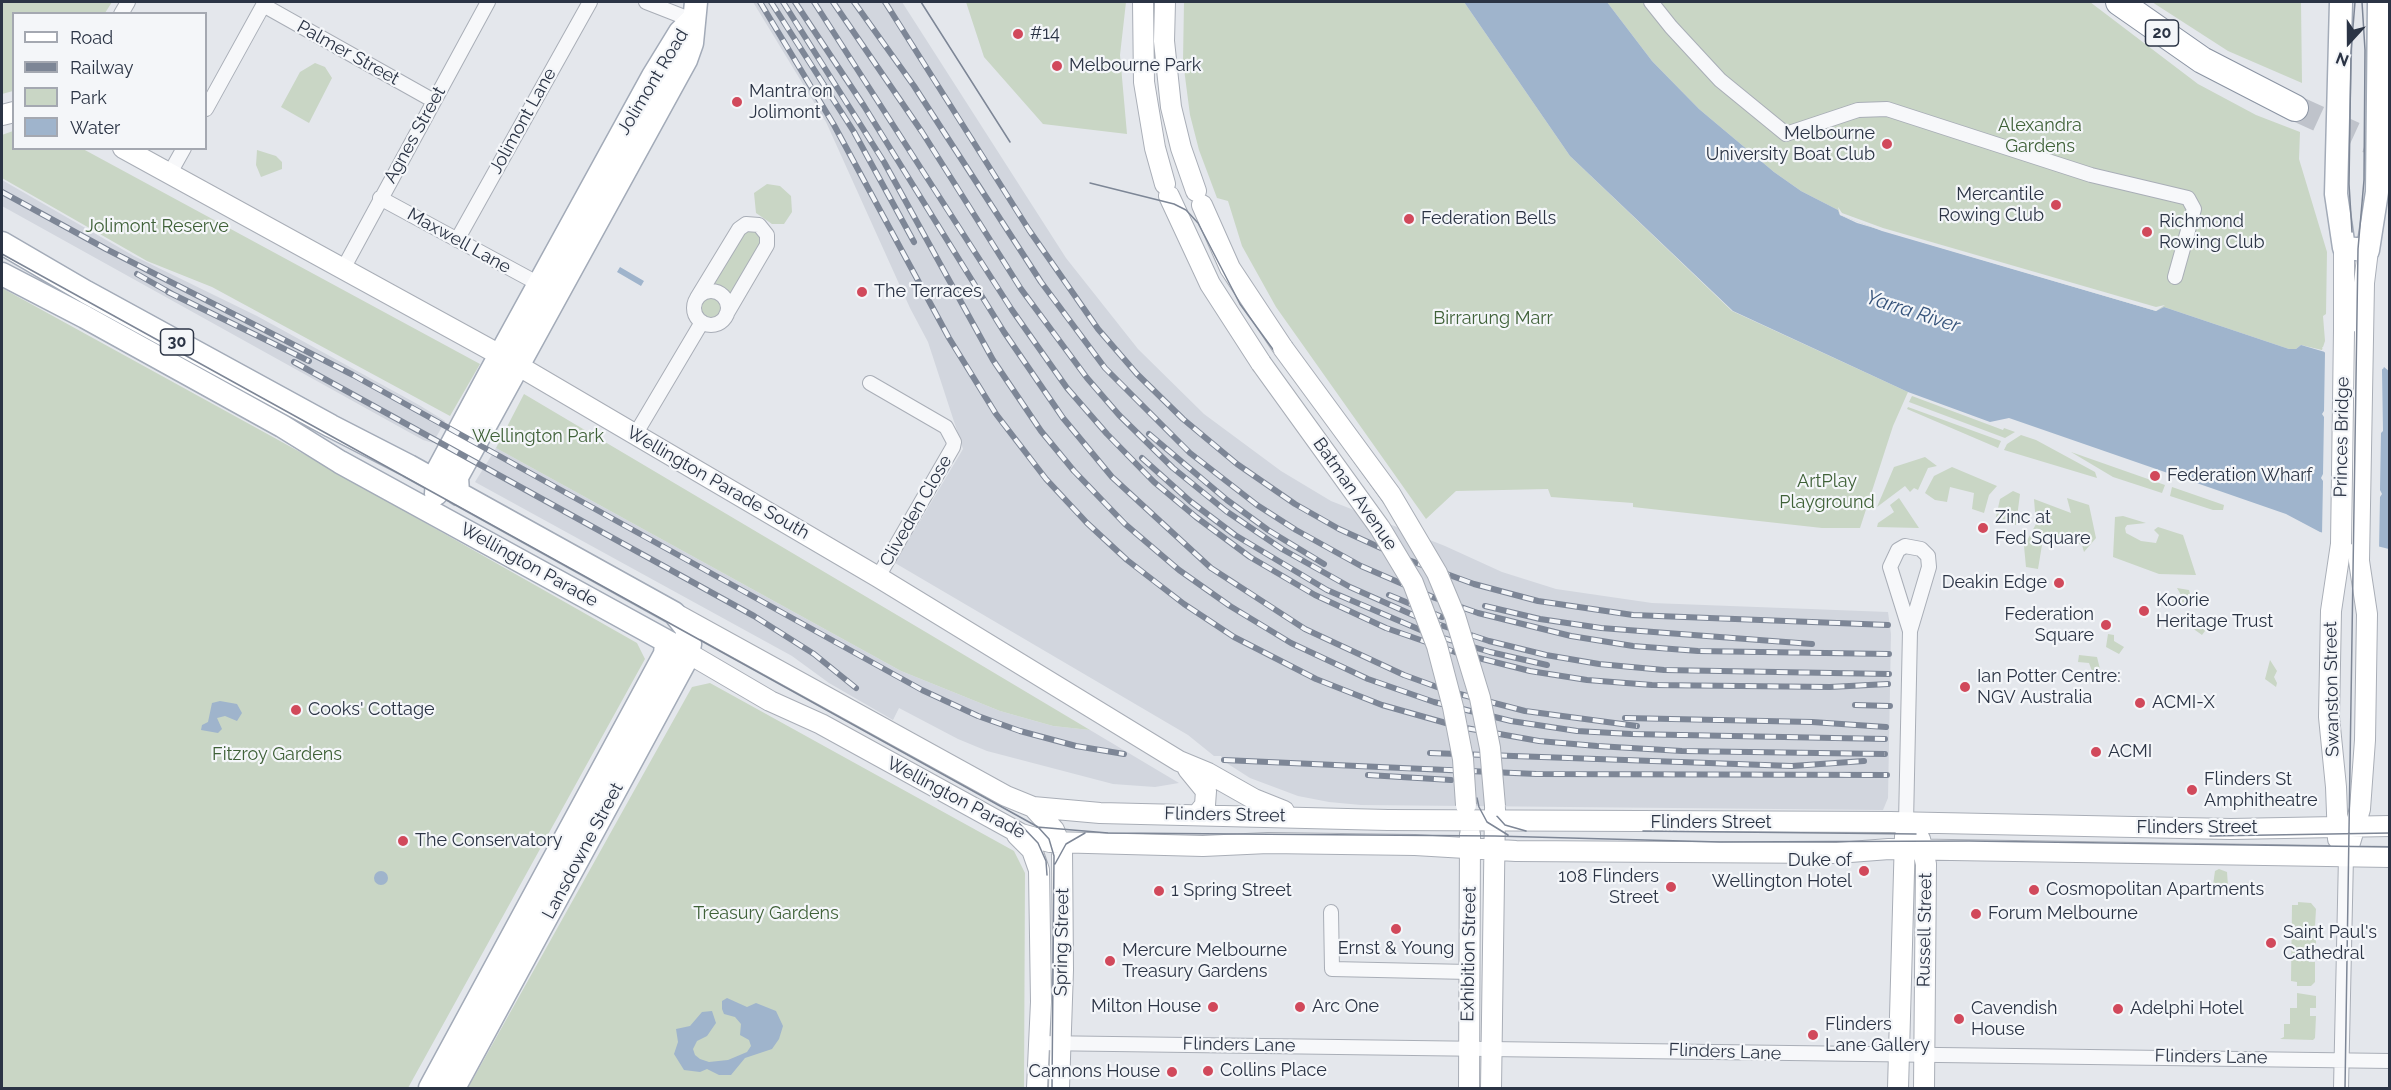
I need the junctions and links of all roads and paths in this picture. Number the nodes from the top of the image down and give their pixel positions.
1 (488, 2) edge
2 (590, 2) edge
3 (646, 2) edge
4 (1143, 2) edge
5 (1165, 2) edge
6 (1651, 2) edge
7 (2120, 2) edge
8 (2326, 2) edge
9 (2341, 2) edge
10 (2379, 2) edge
11 (264, 3) edge
12 (694, 11) edge
13 (2390, 47) edge
14 (2379, 76) junction
15 (434, 101) junction
16 (2296, 106) tunnel mouth
17 (207, 107) edge
18 (638, 125) junction
19 (1155, 148) junction
20 (1181, 148) junction
21 (2335, 148) junction
22 (127, 150) edge
23 (183, 150) edge
24 (170, 173) junction
25 (380, 198) junction
26 (2390, 209) edge
27 (457, 240) junction
28 (2, 243) edge
29 (2344, 248) junction
30 (2368, 250) junction
31 (343, 268) junction
32 (2, 274) edge
33 (2175, 277) dead end
34 (539, 284) junction
35 (697, 298) junction
36 (726, 315) junction
37 (702, 322) junction
38 (509, 360) junction
39 (870, 382) dead end
40 (635, 435) junction
41 (436, 481) junction
42 (458, 494) junction
43 (451, 521) junction
44 (2350, 547) junction
45 (878, 577) junction
46 (674, 613) junction
47 (1910, 631) junction
48 (662, 639) junction
49 (688, 653) junction
50 (1179, 761) junction
51 (1032, 807) junction
52 (1467, 812) junction
53 (1495, 813) junction
54 (1197, 815) junction
55 (1313, 817) junction
56 (1909, 819) junction
57 (997, 820) junction
58 (2390, 826) edge
59 (2356, 827) junction
60 (2336, 828) junction
61 (1061, 844) junction
62 (1470, 848) junction
63 (1914, 850) junction
64 (1495, 851) junction
65 (2390, 857) edge
66 (2345, 860) junction
67 (1902, 881) junction
68 (1926, 881) junction
69 (554, 883) junction
70 (1331, 912) dead end
71 (1469, 972) junction
72 (1493, 972) junction
73 (1900, 999) junction
74 (1925, 999) junction
75 (1038, 1043) junction
76 (1060, 1043) junction
77 (1467, 1048) junction
78 (1493, 1048) junction
79 (1924, 1054) junction
80 (1899, 1055) junction
81 (2341, 1059) junction
82 (2390, 1061) edge
83 (430, 1089) edge
84 (454, 1089) edge
85 (1037, 1089) edge
86 (1059, 1089) edge
87 (1469, 1089) edge
88 (1491, 1089) edge
89 (1898, 1089) edge
90 (1924, 1089) edge
91 (2341, 1089) edge

1 - 15 street, Agnes Street
2 - 27 street, Jolimont Lane
3 - 12 street
4 - 19 main road, Batman Avenue
5 - 20 main road, Batman Avenue
6 - 33 street
7 - 16 highway, 20
8 - 21 main road
9 - 21 main road
10 - 14 main road
11 - 15 street, Palmer Street
11 - 17 street
12 - 18 main road, Jolimont Road
13 - 14 main road
14 - 30 main road
15 - 25 street, Agnes Street
18 - 34 main road, Jolimont Road
18 - 38 main road, Jolimont Road
19 - 20 main road
19 - 52 main road, Batman Avenue, bridge
20 - 53 main road, Batman Avenue, bridge
21 - 29 main road
22 - 24 main road, Wellington Parade South
23 - 24 street
24 - 31 main road, Wellington Parade South
25 - 27 street, Maxwell Lane
25 - 31 street, Agnes Street
26 - 30 main road
27 - 34 street, Maxwell Lane
28 - 41 main road, Wellington Parade / 30
29 - 30 main road
29 - 44 main road, Princes Bridge, bridge
30 - 44 main road, Princes Bridge
31 - 38 main road, Wellington Parade South
32 - 43 main road, Wellington Parade / 30
34 - 38 main road, Jolimont Road
35 - 36 street
35 - 36 street
35 - 37 street
36 - 37 street
37 - 40 street
38 - 40 main road, Wellington Parade South
38 - 41 main road, Jolimont Road
38 - 42 main road, Jolimont Road
39 - 45 street, Cliveden Close
40 - 45 main road, Wellington Parade South
41 - 42 main road, Wellington Parade / 30
41 - 43 main road
42 - 46 main road, Wellington Parade / 30
43 - 48 main road, Wellington Parade / 30
44 - 59 main road, Swanston Street
44 - 60 main road, Swanston Street
45 - 50 main road, Wellington Parade South
46 - 49 main road
46 - 51 main road, Wellington Parade / 30
47 - 47 street, Russell Street
47 - 56 street, Russell Street
48 - 49 main road, Wellington Parade / 30
48 - 69 main road, Lansdowne Street
49 - 57 main road, Wellington Parade / 30
49 - 69 main road, Lansdowne Street
50 - 54 main road, Wellington Parade South
50 - 55 main road, Wellington Parade South
51 - 54 main road, Flinders Street / 30
51 - 61 main road
52 - 53 main road, Flinders Street / 30
52 - 55 main road, Flinders Street / 30
52 - 62 main road, Exhibition Street
53 - 56 main road, Flinders Street / 30
53 - 64 main road, Exhibition Street
54 - 55 main road, Flinders Street / 30
56 - 60 main road, Flinders Street / 30
56 - 63 main road, Russell Street
57 - 61 main road, Wellington Parade / 30
57 - 75 main road, Spring Street
58 - 59 main road, Flinders Street / 30
59 - 60 main road, Flinders Street / 30
59 - 66 main road, Swanston Street
60 - 66 main road, Swanston Street
61 - 62 main road, Flinders Street / 30
61 - 76 main road, Spring Street
62 - 64 main road, Flinders Street / 30
62 - 71 main road, Exhibition Street
63 - 64 main road, Flinders Street / 30
63 - 66 main road, Flinders Street / 30
63 - 67 main road, Russell Street
63 - 68 main road, Russell Street
64 - 72 main road, Exhibition Street
65 - 66 main road, Flinders Street / 30
66 - 81 street, Swanston Street
67 - 68 main road
67 - 73 main road, Russell Street
68 - 74 main road, Russell Street
69 - 83 main road, Lansdowne Street
69 - 84 main road, Lansdowne Street
70 - 71 street
71 - 72 main road
71 - 77 main road, Exhibition Street
72 - 78 main road, Exhibition Street
73 - 74 main road
73 - 80 main road, Russell Street
74 - 79 main road, Russell Street
75 - 76 street, Flinders Lane
75 - 85 main road, Spring Street
76 - 77 street, Flinders Lane
76 - 86 main road, Spring Street
77 - 78 street, Flinders Lane
77 - 87 main road, Exhibition Street
78 - 80 street, Flinders Lane
78 - 88 main road, Exhibition Street
79 - 80 street, Flinders Lane
79 - 81 street, Flinders Lane
79 - 90 main road, Russell Street
80 - 89 main road, Russell Street
81 - 82 street, Flinders Lane
81 - 91 street, Swanston Street

